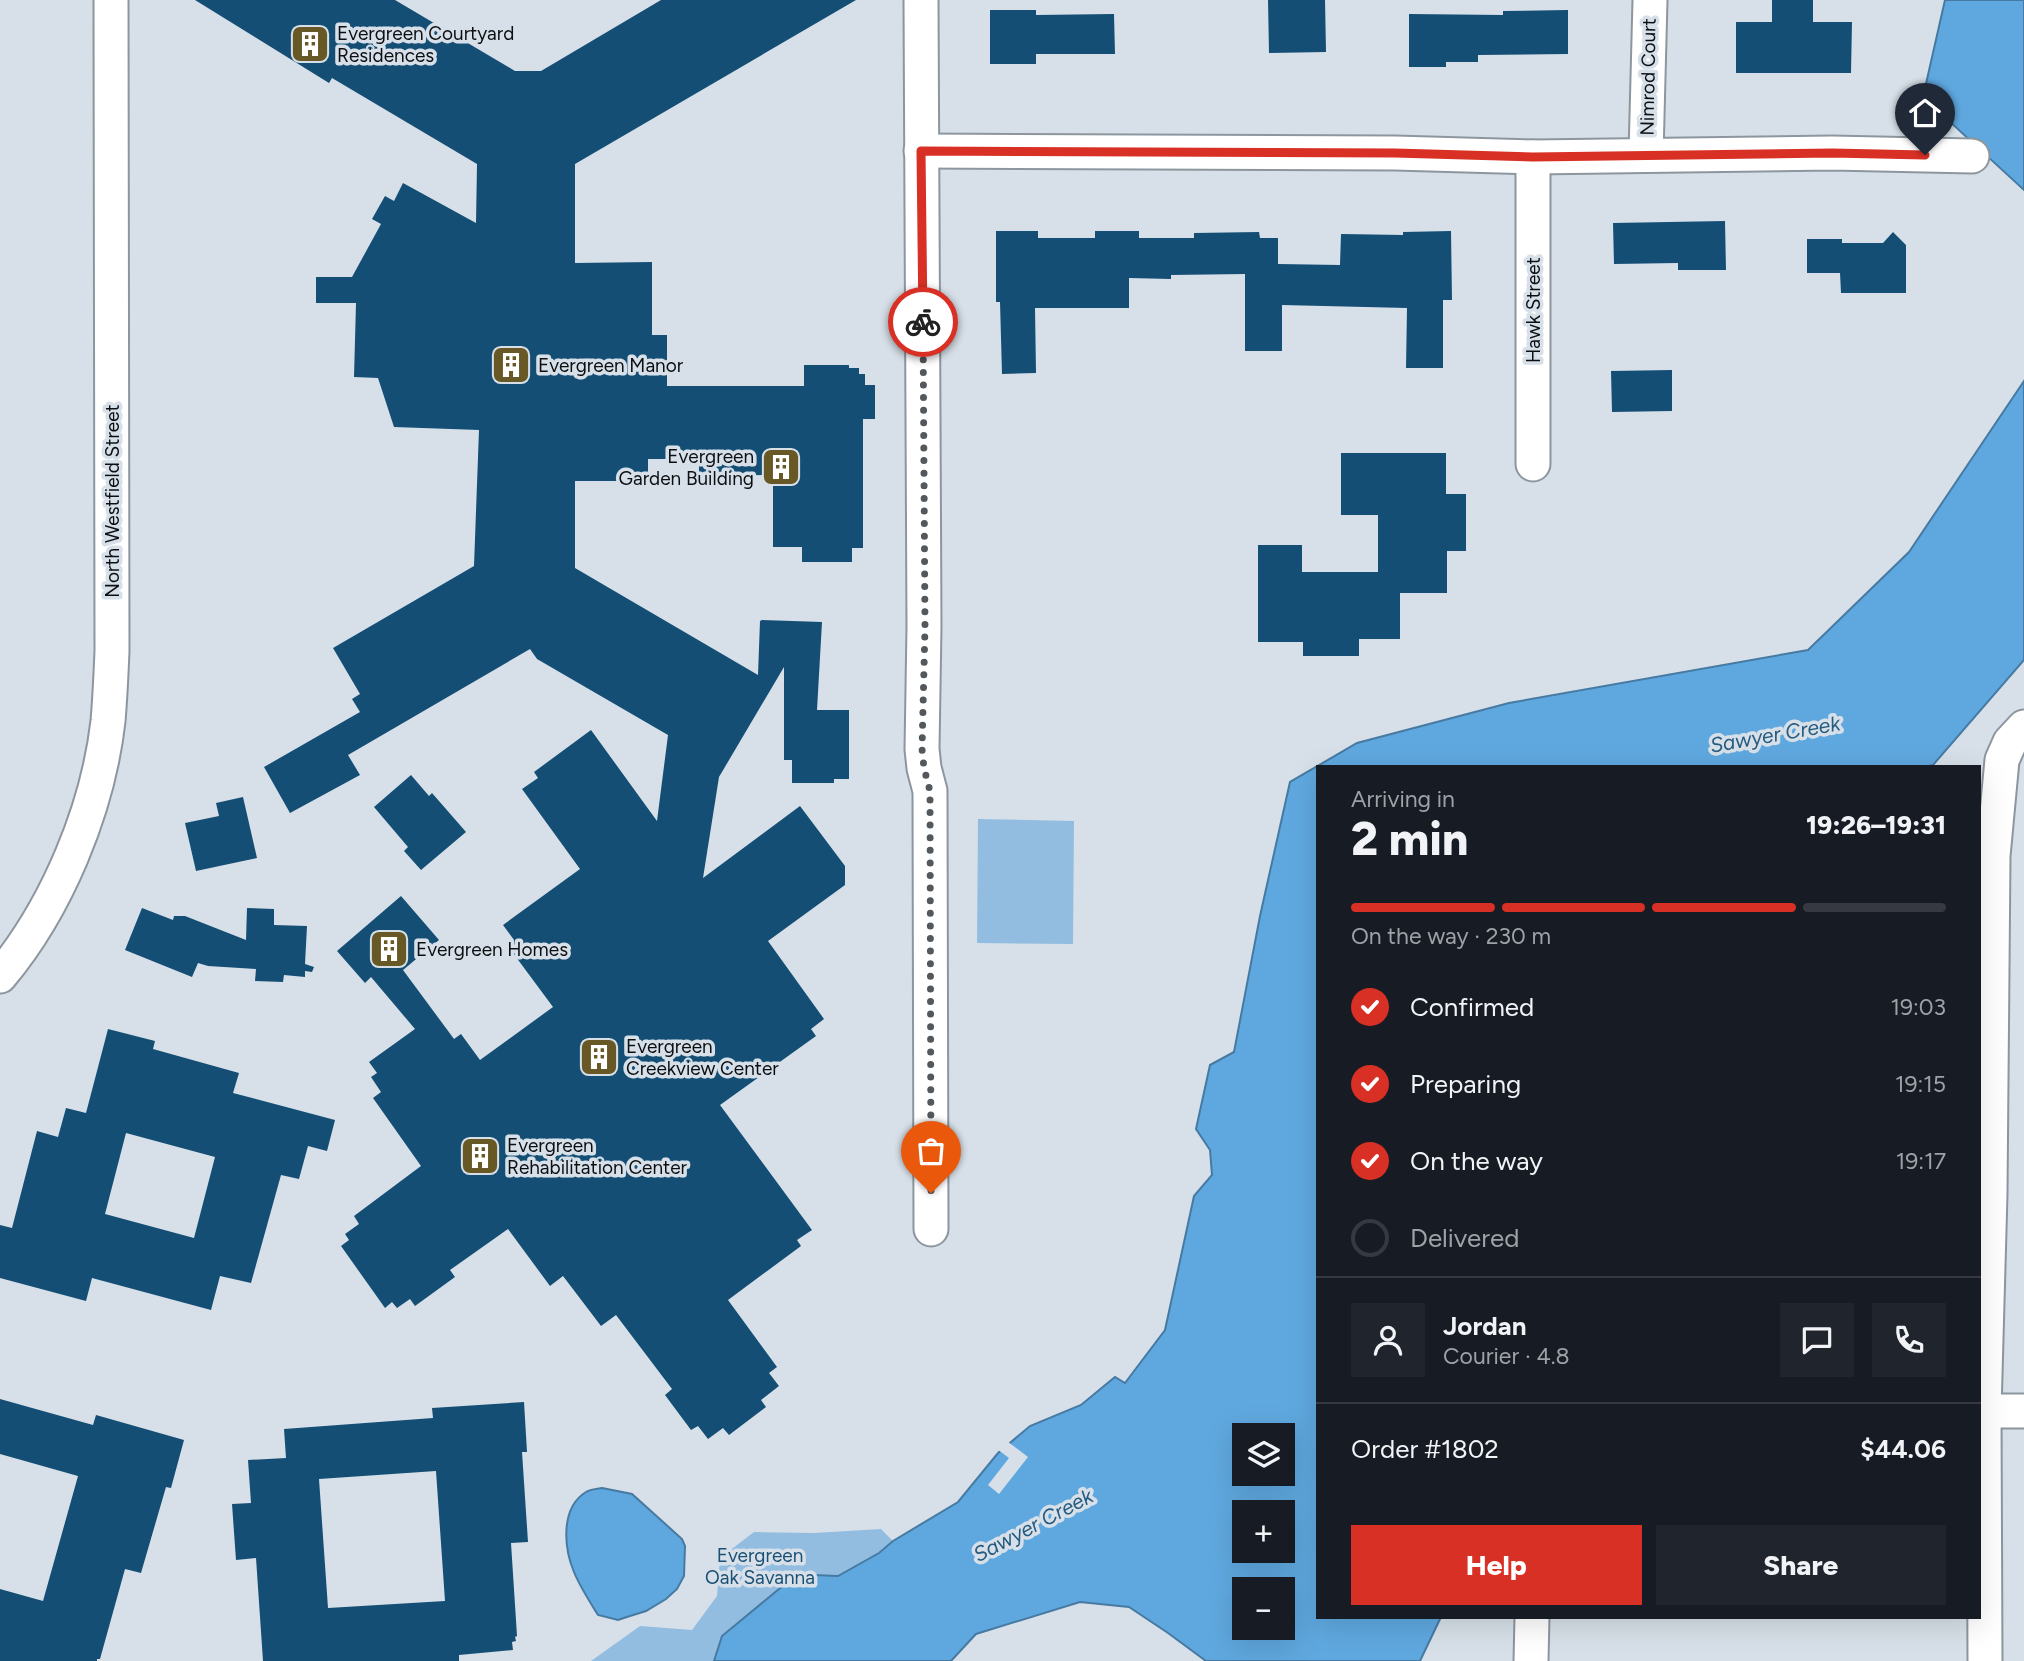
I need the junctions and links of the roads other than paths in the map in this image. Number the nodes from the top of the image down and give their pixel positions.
1 (111, 0) edge
2 (921, 0) edge
3 (1650, 0) edge
4 (921, 151) junction
5 (1646, 155) junction
6 (1972, 156) dead end
7 (1533, 157) junction
8 (1533, 464) dead end
9 (2022, 728) edge
10 (0, 976) edge
11 (931, 1229) dead end
12 (1982, 1411) edge
13 (2024, 1411) edge
14 (1532, 1619) edge
15 (1531, 1661) edge
16 (1985, 1661) edge

1 - 10 street, North Westfield Street
2 - 4 street
3 - 5 street, Nimrod Court
4 - 7 street
4 - 11 street
5 - 6 street
5 - 7 street
7 - 8 street, Hawk Street
9 - 12 street
12 - 13 street
12 - 16 street
14 - 15 street

